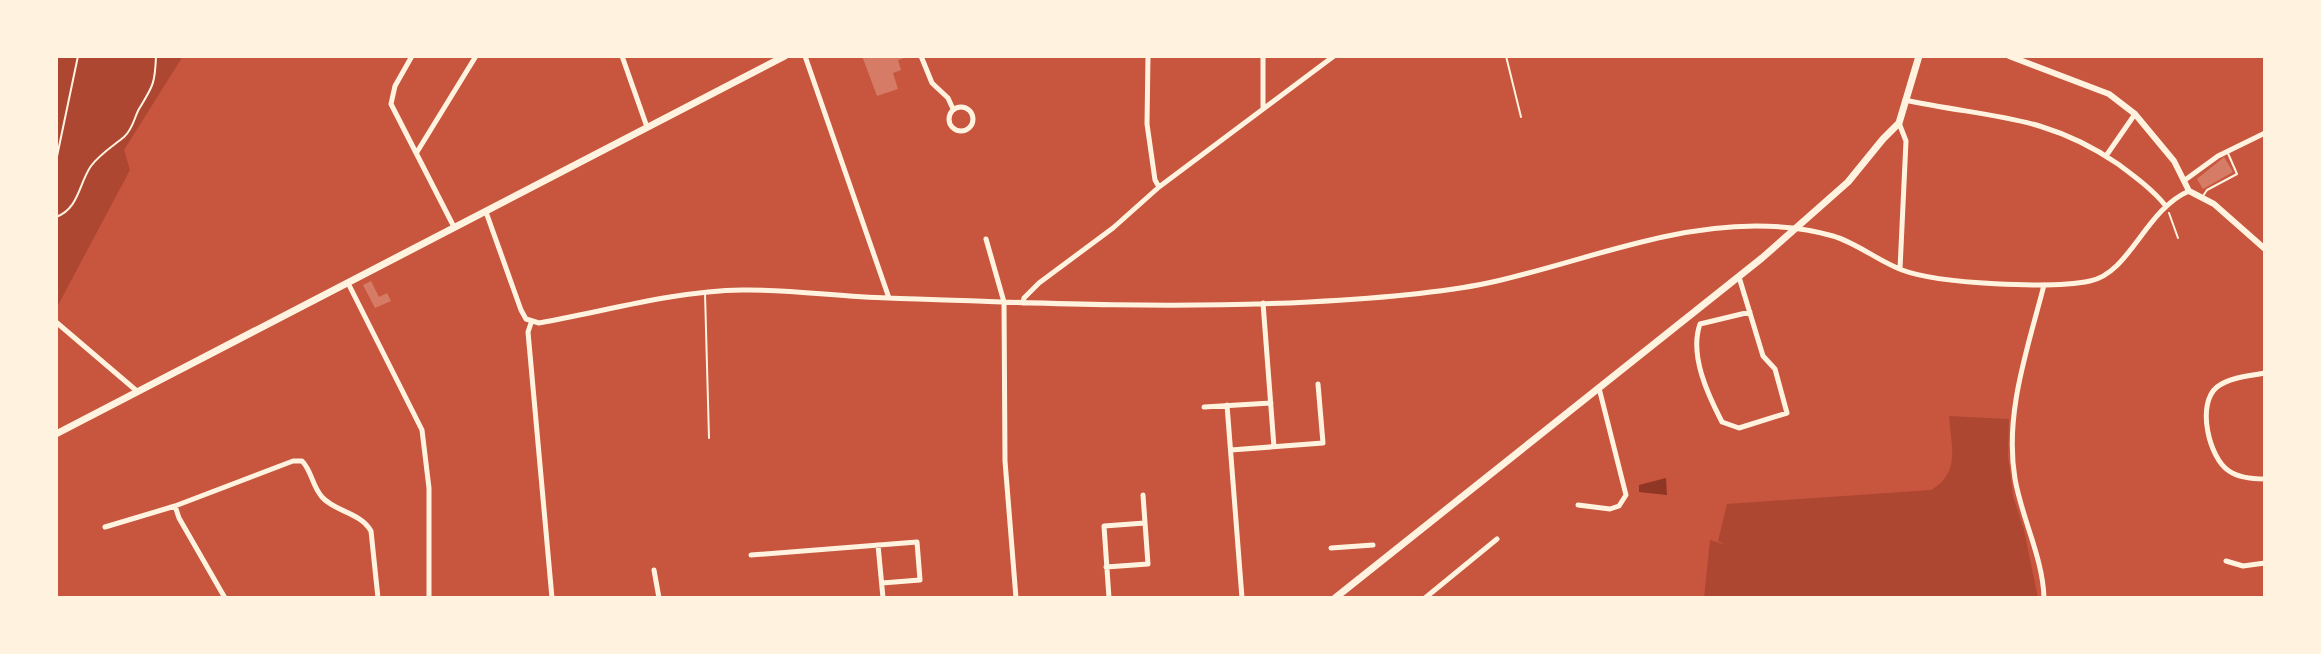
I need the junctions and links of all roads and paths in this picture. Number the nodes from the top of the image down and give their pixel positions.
1 (78, 56) edge
2 (156, 56) edge
3 (412, 56) edge
4 (476, 56) edge
5 (622, 56) edge
6 (785, 56) edge
7 (805, 56) edge
8 (921, 56) edge
9 (1148, 56) edge
10 (1263, 56) edge
11 (1334, 56) edge
12 (1506, 56) edge
13 (1919, 56) edge
14 (2009, 56) edge
15 (1905, 99) junction
16 (1263, 108) junction
17 (953, 109) junction
18 (2135, 114) junction
19 (1521, 117) dead end
20 (1899, 123) junction
21 (647, 127) junction
22 (2265, 133) edge
23 (2227, 151) junction
24 (416, 153) junction
25 (2106, 156) junction
26 (56, 161) edge
27 (2185, 180) junction
28 (1159, 187) junction
29 (2189, 191) junction
30 (2202, 197) junction
31 (2165, 205) junction
32 (486, 212) junction
33 (56, 217) edge
34 (455, 228) junction
35 (1797, 229) junction
36 (2178, 238) dead end
37 (986, 239) dead end
38 (2265, 249) edge
39 (1900, 269) junction
40 (1739, 276) junction
41 (348, 283) junction
42 (2044, 285) junction
43 (705, 292) junction
44 (889, 298) junction
45 (1004, 302) junction
46 (1023, 303) junction
47 (1263, 303) junction
48 (1750, 312) junction
49 (56, 322) edge
50 (531, 323) junction
51 (2265, 373) edge
52 (1318, 384) dead end
53 (1599, 387) junction
54 (138, 392) junction
55 (1271, 403) junction
56 (1227, 405) junction
57 (1204, 407) dead end
58 (56, 434) edge
59 (709, 438) dead end
60 (1274, 447) junction
61 (1231, 450) junction
62 (2265, 479) edge
63 (1143, 495) dead end
64 (1578, 505) dead end
65 (175, 506) junction
66 (1145, 523) junction
67 (105, 527) dead end
68 (1497, 539) dead end
69 (878, 545) junction
70 (1373, 545) dead end
71 (1331, 548) dead end
72 (751, 555) dead end
73 (2226, 561) dead end
74 (2265, 563) edge
75 (1106, 567) junction
76 (654, 570) dead end
77 (882, 583) junction
78 (225, 598) edge
79 (378, 598) edge
80 (429, 598) edge
81 (552, 598) edge
82 (659, 598) edge
83 (883, 598) edge
84 (1016, 598) edge
85 (1109, 598) edge
86 (1242, 598) edge
87 (1335, 598) edge
88 (1425, 598) edge
89 (2044, 598) edge

1 - 26 path
2 - 33 path
3 - 24 street
4 - 24 street
5 - 21 street
6 - 21 main road
7 - 44 street
8 - 17 street
9 - 28 street
10 - 16 street
11 - 16 street
12 - 19 lane
13 - 15 main road
14 - 18 street
15 - 20 main road
15 - 25 street
16 - 28 street
17 - 17 street
18 - 25 street
18 - 27 street
20 - 35 main road
20 - 39 street
21 - 32 main road
22 - 23 street
23 - 27 street
23 - 30 lane
24 - 34 street
25 - 31 street
27 - 29 street
28 - 46 street
29 - 30 street
29 - 31 street
30 - 38 street
31 - 36 path
31 - 42 street
32 - 34 main road
32 - 50 street
34 - 41 main road
35 - 39 street
35 - 40 main road
35 - 47 street
37 - 45 street
39 - 42 street
40 - 48 street
40 - 53 main road
41 - 54 main road
41 - 80 street
42 - 89 street
43 - 44 street
43 - 50 street
43 - 59 lane
44 - 45 street
45 - 46 street
45 - 84 street
46 - 47 street
47 - 55 street
48 - 48 street
49 - 54 street
50 - 81 street
51 - 62 street
52 - 60 street
53 - 64 street
53 - 87 main road
54 - 58 main road
55 - 56 street
55 - 60 street
56 - 57 street
56 - 61 street
60 - 61 street
61 - 86 street
63 - 66 street
65 - 67 street
65 - 78 street
65 - 79 street
66 - 75 street
66 - 75 street
68 - 88 street
69 - 72 street
69 - 77 street
69 - 77 street
70 - 71 street
73 - 74 street
75 - 85 street
76 - 82 street
77 - 83 street

